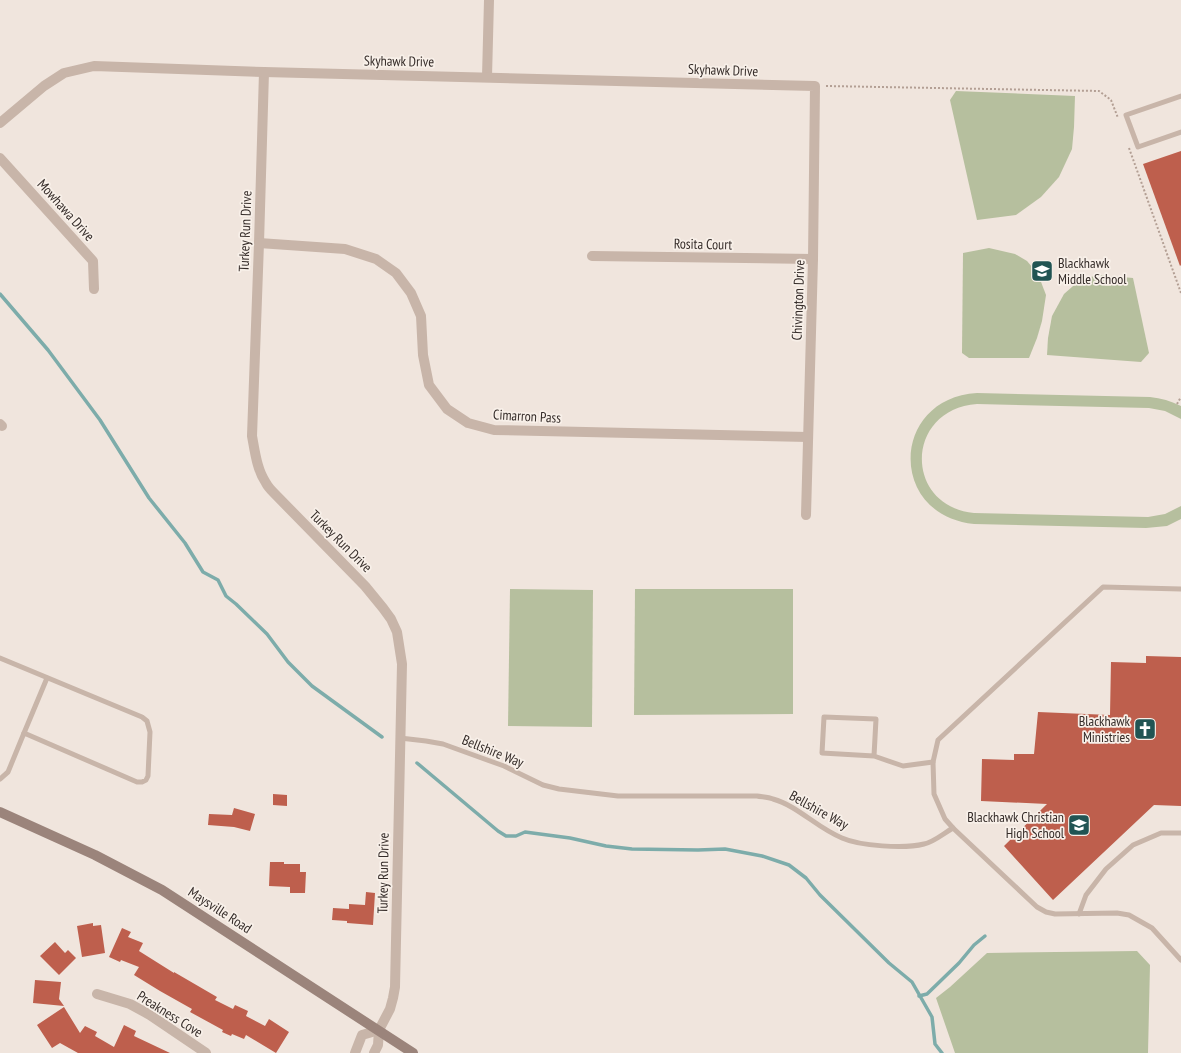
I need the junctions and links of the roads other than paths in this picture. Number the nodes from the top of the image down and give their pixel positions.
1 (489, 0) edge
2 (264, 72) junction
3 (487, 77) junction
4 (815, 86) joint
5 (1181, 96) edge
6 (0, 123) edge
7 (1181, 132) edge
8 (0, 158) edge
9 (259, 243) junction
10 (592, 256) dead end
11 (813, 260) junction
12 (94, 289) dead end
13 (808, 437) junction
14 (806, 515) dead end
15 (1181, 589) edge
16 (0, 658) edge
17 (47, 678) junction
18 (24, 733) junction
19 (400, 738) junction
20 (874, 756) junction
21 (932, 762) junction
22 (0, 779) edge
23 (0, 812) edge
24 (953, 828) junction
25 (1181, 833) edge
26 (1080, 914) junction
27 (1181, 960) edge
28 (97, 994) dead end
29 (378, 1030) junction
30 (206, 1053) edge
31 (355, 1053) edge
32 (374, 1053) edge
33 (413, 1053) edge

1 - 3 street
2 - 3 street, Skyhawk Drive
2 - 6 street, Skyhawk Drive
2 - 9 street, Turkey Run Drive
3 - 4 street, Skyhawk Drive
4 - 11 street, Chivington Drive
5 - 7 lane
8 - 12 street, Mowhawa Drive
9 - 13 street, Cimarron Pass
9 - 19 street, Turkey Run Drive
10 - 11 street, Rosita Court
11 - 13 street, Chivington Drive
13 - 14 street, Chivington Drive
15 - 21 lane
16 - 17 lane
17 - 18 lane
17 - 18 lane
18 - 22 lane
19 - 24 lane, Bellshire Way
19 - 29 street, Turkey Run Drive
20 - 20 lane
20 - 21 lane
21 - 24 lane
23 - 29 main road, Maysville Road
24 - 26 lane
25 - 26 lane
26 - 27 lane
28 - 30 street, Preakness Cove
29 - 31 street
29 - 32 street
29 - 33 main road, Maysville Road

